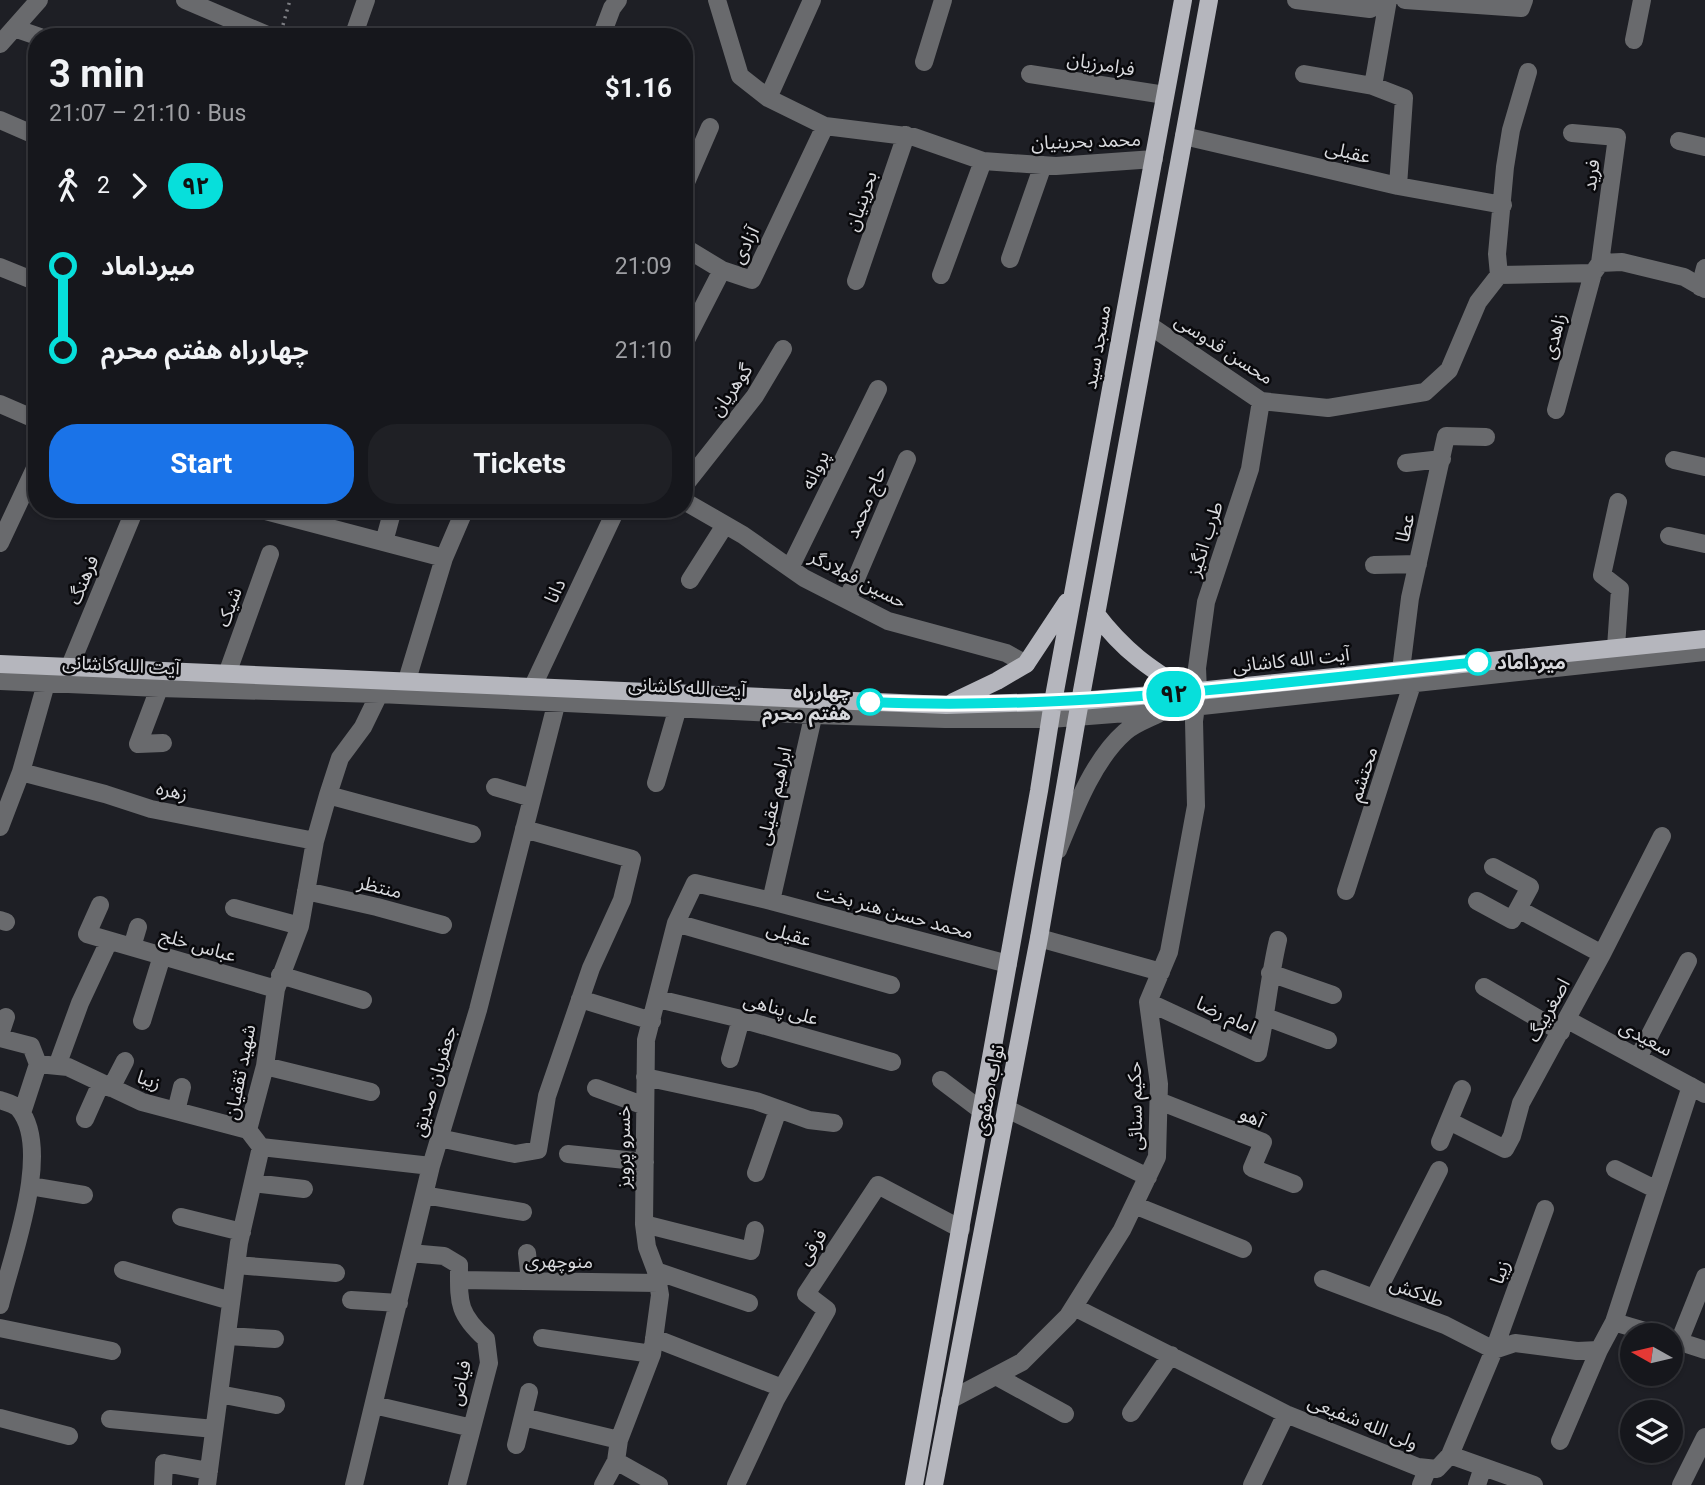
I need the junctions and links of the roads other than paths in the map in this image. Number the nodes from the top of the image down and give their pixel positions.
1 (39, 0) edge
2 (185, 0) edge
3 (366, 0) edge
4 (618, 0) edge
5 (812, 0) edge
6 (943, 0) edge
7 (1183, 0) edge
8 (1209, 0) edge
9 (1296, 0) edge
10 (1387, 0) edge
11 (1405, 0) edge
12 (1642, 0) edge
13 (718, 2) edge
14 (1522, 4) edge
15 (14, 28) junction
16 (251, 28) edge
17 (356, 28) edge
18 (604, 28) edge
19 (28, 33) edge
20 (1634, 40) dead end
21 (0, 44) edge
22 (924, 62) dead end
23 (1528, 72) dead end
24 (1030, 74) dead end
25 (1304, 74) dead end
26 (1373, 86) junction
27 (771, 91) junction
28 (1165, 95) junction
29 (0, 120) edge
30 (710, 127) dead end
31 (825, 127) junction
32 (28, 132) edge
33 (1572, 133) dead end
34 (906, 135) junction
35 (1184, 136) junction
36 (1679, 141) dead end
37 (1705, 147) edge
38 (1154, 159) junction
39 (983, 161) junction
40 (693, 166) edge
41 (1052, 166) junction
42 (1398, 186) junction
43 (1503, 205) junction
44 (693, 252) edge
45 (1010, 259) dead end
46 (0, 267) edge
47 (1597, 268) junction
48 (1705, 268) edge
49 (722, 270) junction
50 (941, 275) dead end
51 (1499, 275) junction
52 (28, 278) edge
53 (856, 281) dead end
54 (1702, 288) edge
55 (1149, 325) junction
56 (693, 326) edge
57 (783, 349) dead end
58 (878, 389) dead end
59 (1261, 401) junction
60 (0, 404) edge
61 (1556, 410) dead end
62 (28, 416) edge
63 (1486, 438) dead end
64 (1442, 459) junction
65 (907, 460) dead end
66 (1674, 460) dead end
67 (1406, 463) dead end
68 (1705, 467) edge
69 (693, 475) edge
70 (28, 483) edge
71 (1618, 502) dead end
72 (693, 506) edge
73 (131, 518) edge
74 (294, 518) edge
75 (391, 518) edge
76 (461, 518) edge
77 (612, 518) edge
78 (725, 525) junction
79 (1668, 536) dead end
80 (384, 542) junction
81 (0, 544) edge
82 (1705, 544) edge
83 (270, 554) dead end
84 (444, 558) junction
85 (1418, 564) junction
86 (1374, 565) dead end
87 (790, 568) junction
88 (690, 580) dead end
89 (1074, 590) junction
90 (847, 600) junction
91 (1096, 614) junction
92 (1705, 639) edge
93 (1616, 648) junction
94 (1705, 652) edge
95 (0, 664) edge
96 (1026, 664) junction
97 (70, 667) junction
98 (49, 674) junction
99 (227, 674) junction
100 (1410, 674) junction
101 (162, 680) junction
102 (407, 680) junction
103 (0, 681) edge
104 (383, 687) junction
105 (532, 688) junction
106 (558, 696) junction
107 (1194, 697) junction
108 (680, 701) junction
109 (946, 705) junction
110 (815, 708) junction
111 (1052, 710) junction
112 (1078, 710) junction
113 (1165, 710) junction
114 (163, 743) dead end
115 (21, 772) junction
116 (656, 783) dead end
117 (495, 787) dead end
118 (328, 795) junction
119 (532, 798) junction
120 (0, 827) edge
121 (524, 829) junction
122 (472, 834) dead end
123 (1662, 836) dead end
124 (315, 841) junction
125 (1052, 867) junction
126 (1493, 867) dead end
127 (306, 891) junction
128 (1346, 891) dead end
129 (771, 901) junction
130 (1477, 901) dead end
131 (100, 905) dead end
132 (234, 908) dead end
133 (1518, 909) junction
134 (676, 923) junction
135 (443, 925) dead end
136 (300, 926) junction
137 (138, 927) dead end
138 (1040, 938) junction
139 (1278, 940) dead end
140 (109, 941) junction
141 (132, 947) junction
142 (1602, 954) junction
143 (162, 956) junction
144 (1688, 961) dead end
145 (1008, 964) junction
146 (1161, 972) junction
147 (1270, 973) junction
148 (278, 982) junction
149 (891, 985) dead end
150 (1484, 987) dead end
151 (1333, 995) dead end
152 (580, 999) junction
153 (658, 999) junction
154 (363, 1000) dead end
155 (1148, 1002) junction
156 (1266, 1017) junction
157 (741, 1019) junction
158 (142, 1021) dead end
159 (652, 1021) junction
160 (1564, 1026) junction
161 (2, 1030) edge
162 (1328, 1040) dead end
163 (1638, 1058) junction
164 (730, 1059) dead end
165 (125, 1061) dead end
166 (892, 1062) dead end
167 (38, 1063) junction
168 (57, 1066) junction
169 (265, 1066) junction
170 (645, 1077) junction
171 (941, 1080) dead end
172 (106, 1085) junction
173 (181, 1087) dead end
174 (596, 1088) dead end
175 (1462, 1089) dead end
176 (1698, 1090) edge
177 (371, 1092) dead end
178 (0, 1100) edge
179 (1159, 1101) junction
180 (645, 1106) junction
181 (1007, 1109) junction
182 (778, 1110) junction
183 (176, 1111) junction
184 (982, 1111) junction
185 (22, 1113) junction
186 (85, 1119) dead end
187 (1449, 1121) junction
188 (834, 1123) dead end
189 (248, 1130) junction
190 (439, 1138) junction
191 (1440, 1142) dead end
192 (261, 1147) junction
193 (568, 1154) dead end
194 (645, 1162) junction
195 (431, 1166) junction
196 (1439, 1170) dead end
197 (1615, 1170) dead end
198 (756, 1173) dead end
199 (1148, 1177) junction
200 (253, 1183) junction
201 (1294, 1184) dead end
202 (30, 1186) junction
203 (304, 1189) dead end
204 (1657, 1190) junction
205 (84, 1195) dead end
206 (424, 1195) junction
207 (1135, 1205) junction
208 (1545, 1209) dead end
209 (523, 1212) dead end
210 (181, 1217) dead end
211 (644, 1224) junction
212 (961, 1229) junction
213 (755, 1230) dead end
214 (242, 1232) junction
215 (1243, 1250) dead end
216 (410, 1253) junction
217 (527, 1253) dead end
218 (236, 1265) junction
219 (123, 1270) dead end
220 (336, 1273) dead end
221 (657, 1277) junction
222 (1705, 1277) edge
223 (1323, 1279) dead end
224 (459, 1280) junction
225 (530, 1281) junction
226 (1374, 1298) junction
227 (1, 1300) edge
228 (351, 1300) dead end
229 (231, 1301) junction
230 (399, 1303) junction
231 (749, 1303) dead end
232 (1074, 1307) junction
233 (1614, 1322) junction
234 (1683, 1323) edge
235 (1620, 1324) edge
236 (0, 1328) edge
237 (227, 1336) junction
238 (541, 1338) dead end
239 (275, 1339) dead end
240 (1684, 1343) edge
241 (653, 1346) junction
242 (1494, 1350) junction
243 (1599, 1350) junction
244 (1705, 1350) edge
245 (113, 1351) dead end
246 (1171, 1355) junction
247 (996, 1376) junction
248 (782, 1388) junction
249 (529, 1392) dead end
250 (219, 1394) junction
251 (950, 1401) junction
252 (276, 1405) dead end
253 (373, 1405) junction
254 (1131, 1413) dead end
255 (1065, 1414) dead end
256 (1286, 1414) junction
257 (523, 1417) junction
258 (0, 1418) edge
259 (110, 1419) dead end
260 (214, 1429) junction
261 (472, 1429) junction
262 (69, 1436) dead end
263 (1705, 1437) edge
264 (619, 1440) junction
265 (1560, 1441) dead end
266 (516, 1446) dead end
267 (1450, 1455) junction
268 (616, 1461) junction
269 (1483, 1467) junction
270 (1428, 1468) junction
271 (208, 1478) edge
272 (163, 1485) edge
273 (354, 1485) edge
274 (457, 1485) edge
275 (603, 1485) edge
276 (659, 1485) edge
277 (736, 1485) edge
278 (914, 1485) edge
279 (934, 1485) edge
280 (1252, 1485) edge
281 (1421, 1485) edge
282 (1477, 1485) edge
283 (1534, 1485) edge
284 (1681, 1485) edge

1 - 15 street
2 - 16 street
3 - 17 street
4 - 18 street
5 - 27 street
6 - 22 street
7 - 28 main road, مسجد سید
8 - 35 main road
9 - 10 street
10 - 26 street
11 - 14 street
12 - 20 street
13 - 27 street, محمد بحرینیان
15 - 19 street
15 - 21 street
23 - 43 street
24 - 28 street, فرامرزیان
25 - 26 street
26 - 42 street
27 - 31 street, محمد بحرینیان
28 - 38 main road, مسجد سید
29 - 32 street
30 - 40 street
31 - 34 street, محمد بحرینیان
31 - 49 street, آزادی
33 - 47 street, فرید
34 - 39 street, محمد بحرینیان
34 - 53 street, بحرینیان
35 - 42 street, عقیلی
35 - 55 main road
36 - 37 street
38 - 41 street, محمد بحرینیان
38 - 89 main road, مسجد سید
39 - 41 street, محمد بحرینیان
39 - 50 street
41 - 45 street
42 - 43 street, عقیلی
43 - 51 street
44 - 49 street
46 - 52 street
47 - 51 street
47 - 54 street
47 - 61 street, زاهدی
48 - 54 street
49 - 56 street, آزادی
51 - 59 street, محسن قدوسی
55 - 59 street, محسن قدوسی
55 - 91 main road
57 - 69 street, گوهریان
58 - 87 street, پروانه
59 - 107 street, طرب انگیز
60 - 62 street
63 - 64 street, عطا
64 - 67 street
64 - 85 street, عطا
65 - 90 street, حاج محمد
66 - 68 street
70 - 81 street
71 - 93 street
72 - 78 street, حسین فولادگر
73 - 97 street, فرهنگ
74 - 80 street
75 - 80 street
76 - 84 street
77 - 105 street, دانا
78 - 87 street, حسین فولادگر
78 - 88 street
79 - 82 street
80 - 84 street
83 - 99 street, شیک
84 - 102 street
85 - 86 street
85 - 100 street, عطا
87 - 90 street, حسین فولادگر
89 - 96 main road
89 - 111 main road, مسجد سید
90 - 96 street, حسین فولادگر
91 - 107 main road
91 - 112 main road
92 - 93 main road, آیت الله کاشانی
93 - 100 main road, آیت الله کاشانی
94 - 100 street, آیت الله کاشانی
95 - 98 main road, آیت الله کاشانی
96 - 109 main road
97 - 98 main road, آیت الله کاشانی
97 - 101 main road, آیت الله کاشانی
98 - 101 street, آیت الله کاشانی
98 - 103 street, آیت الله کاشانی
98 - 115 street
99 - 101 main road, آیت الله کاشانی
99 - 104 main road, آیت الله کاشانی
100 - 107 main road, آیت الله کاشانی
100 - 128 street, محتشم
101 - 104 street, آیت الله کاشانی
101 - 114 street
102 - 104 main road, آیت الله کاشانی
102 - 105 main road, آیت الله کاشانی
104 - 106 street, آیت الله کاشانی
104 - 118 street, شهید ثقفیان
105 - 106 main road, آیت الله کاشانی
106 - 108 main road, آیت الله کاشانی
106 - 119 street, جعفریان صدیق
107 - 112 main road, آیت الله کاشانی
107 - 113 street, آیت الله کاشانی
107 - 146 street
108 - 110 main road, آیت الله کاشانی
108 - 116 street
109 - 110 main road, آیت الله کاشانی
109 - 111 main road, آیت الله کاشانی
110 - 111 street, آیت الله کاشانی
110 - 129 street, ابراهیم عقیلی
111 - 112 main road, آیت الله کاشانی
111 - 145 main road, نواب صفوی
112 - 113 street, آیت الله کاشانی
112 - 125 main road, نواب صفوی
113 - 125 street
115 - 120 street
115 - 124 street, زهره
117 - 119 street
118 - 122 street
118 - 124 street, شهید ثقفیان
119 - 121 street, جعفریان صدیق
121 - 152 street
121 - 190 street, جعفریان صدیق
123 - 142 street, اصغربیگ
124 - 127 street, شهید ثقفیان
125 - 138 main road, نواب صفوی
126 - 133 street
127 - 135 street, منتظر
127 - 136 street, شهید ثقفیان
129 - 134 street, خسرو پرویز
129 - 145 street, محمد حسن هنر بخت
130 - 133 street
131 - 140 street
132 - 136 street
133 - 142 street
134 - 149 street, عقیلی
134 - 153 street, خسرو پرویز
136 - 148 street, شهید ثقفیان
137 - 141 street
138 - 146 street
138 - 181 main road, نواب صفوی
139 - 147 street, امام رضا
140 - 141 street, عباس خلج
140 - 168 street
141 - 143 street, عباس خلج
142 - 160 street, اصغربیگ
143 - 148 street, عباس خلج
143 - 158 street
144 - 163 street
145 - 184 main road, نواب صفوی
146 - 155 street
147 - 151 street
147 - 156 street, امام رضا
148 - 154 street, عباس خلج
148 - 169 street, شهید ثقفیان
150 - 160 street, سعیدی
152 - 159 street
152 - 190 street
153 - 157 street, علی پناهی
153 - 159 street, خسرو پرویز
155 - 156 street, امام رضا
155 - 179 street, حکیم سنائی
156 - 162 street
157 - 164 street
157 - 166 street, علی پناهی
159 - 170 street, خسرو پرویز
160 - 163 street, سعیدی
160 - 187 street, اصغربیگ
161 - 167 street
163 - 176 street, سعیدی
165 - 172 street
167 - 168 street, زیبا
167 - 185 street
168 - 172 street, زیبا
169 - 177 street
169 - 189 street, شهید ثقفیان
170 - 180 street, خسرو پرویز
170 - 182 street
171 - 184 street
172 - 183 street, زیبا
172 - 186 street
173 - 183 street
174 - 180 street
175 - 187 street
176 - 204 street
178 - 185 street
179 - 199 street, حکیم سنائی
179 - 201 street, آهو
180 - 194 street, خسرو پرویز
181 - 199 street
181 - 251 main road, نواب صفوی
182 - 188 street
182 - 198 street
183 - 189 street, زیبا
184 - 212 main road, نواب صفوی
185 - 202 street
187 - 191 street
189 - 192 street, شهید ثقفیان
190 - 195 street, جعفریان صدیق
192 - 195 street
192 - 200 street
193 - 194 street
194 - 211 street, خسرو پرویز
195 - 206 street, جعفریان صدیق
196 - 226 street
197 - 204 street
199 - 207 street, حکیم سنائی
200 - 203 street
200 - 214 street
202 - 205 street
202 - 227 street
204 - 233 street
206 - 209 street
206 - 216 street, جعفریان صدیق
207 - 215 street
207 - 232 street, حکیم سنائی
208 - 242 street, زیبا
210 - 214 street
211 - 213 street
211 - 221 street, خسرو پرویز
212 - 248 street, فرقی
212 - 278 main road, نواب صفوی
214 - 218 street
216 - 224 street, فیاض
216 - 230 street, جعفریان صدیق
217 - 225 street
218 - 220 street
218 - 229 street
219 - 229 street
221 - 225 street, منوچهری
221 - 231 street, منوچهری
221 - 241 street, خسرو پرویز
222 - 234 street
223 - 226 street, طلاکش
224 - 225 street, منوچهری
224 - 261 street, فیاض
226 - 242 street, طلاکش
228 - 230 street
229 - 237 street
230 - 253 street, جعفریان صدیق
232 - 246 street, ولی الله شفیعی
232 - 247 street, حکیم سنائی
233 - 235 street
233 - 243 street
236 - 245 street
237 - 239 street
237 - 250 street
238 - 241 street
240 - 244 street
241 - 248 street
241 - 264 street, خسرو پرویز
242 - 243 street
242 - 267 street
243 - 265 street
246 - 254 street
246 - 256 street, ولی الله شفیعی
247 - 251 street, حکیم سنائی
247 - 255 street
248 - 277 street, فرقی
249 - 257 street
250 - 252 street
250 - 260 street
251 - 279 main road, نواب صفوی
253 - 261 street
253 - 273 street, جعفریان صدیق
256 - 270 street, ولی الله شفیعی
256 - 280 street
257 - 264 street
257 - 266 street
258 - 262 street
259 - 260 street
260 - 271 street
261 - 274 street, فیاض
263 - 284 street
264 - 268 street, خسرو پرویز
267 - 269 street
267 - 270 street, ولی الله شفیعی
268 - 275 street, خسرو پرویز
268 - 276 street
269 - 282 street
269 - 283 street
270 - 281 street
271 - 272 street

